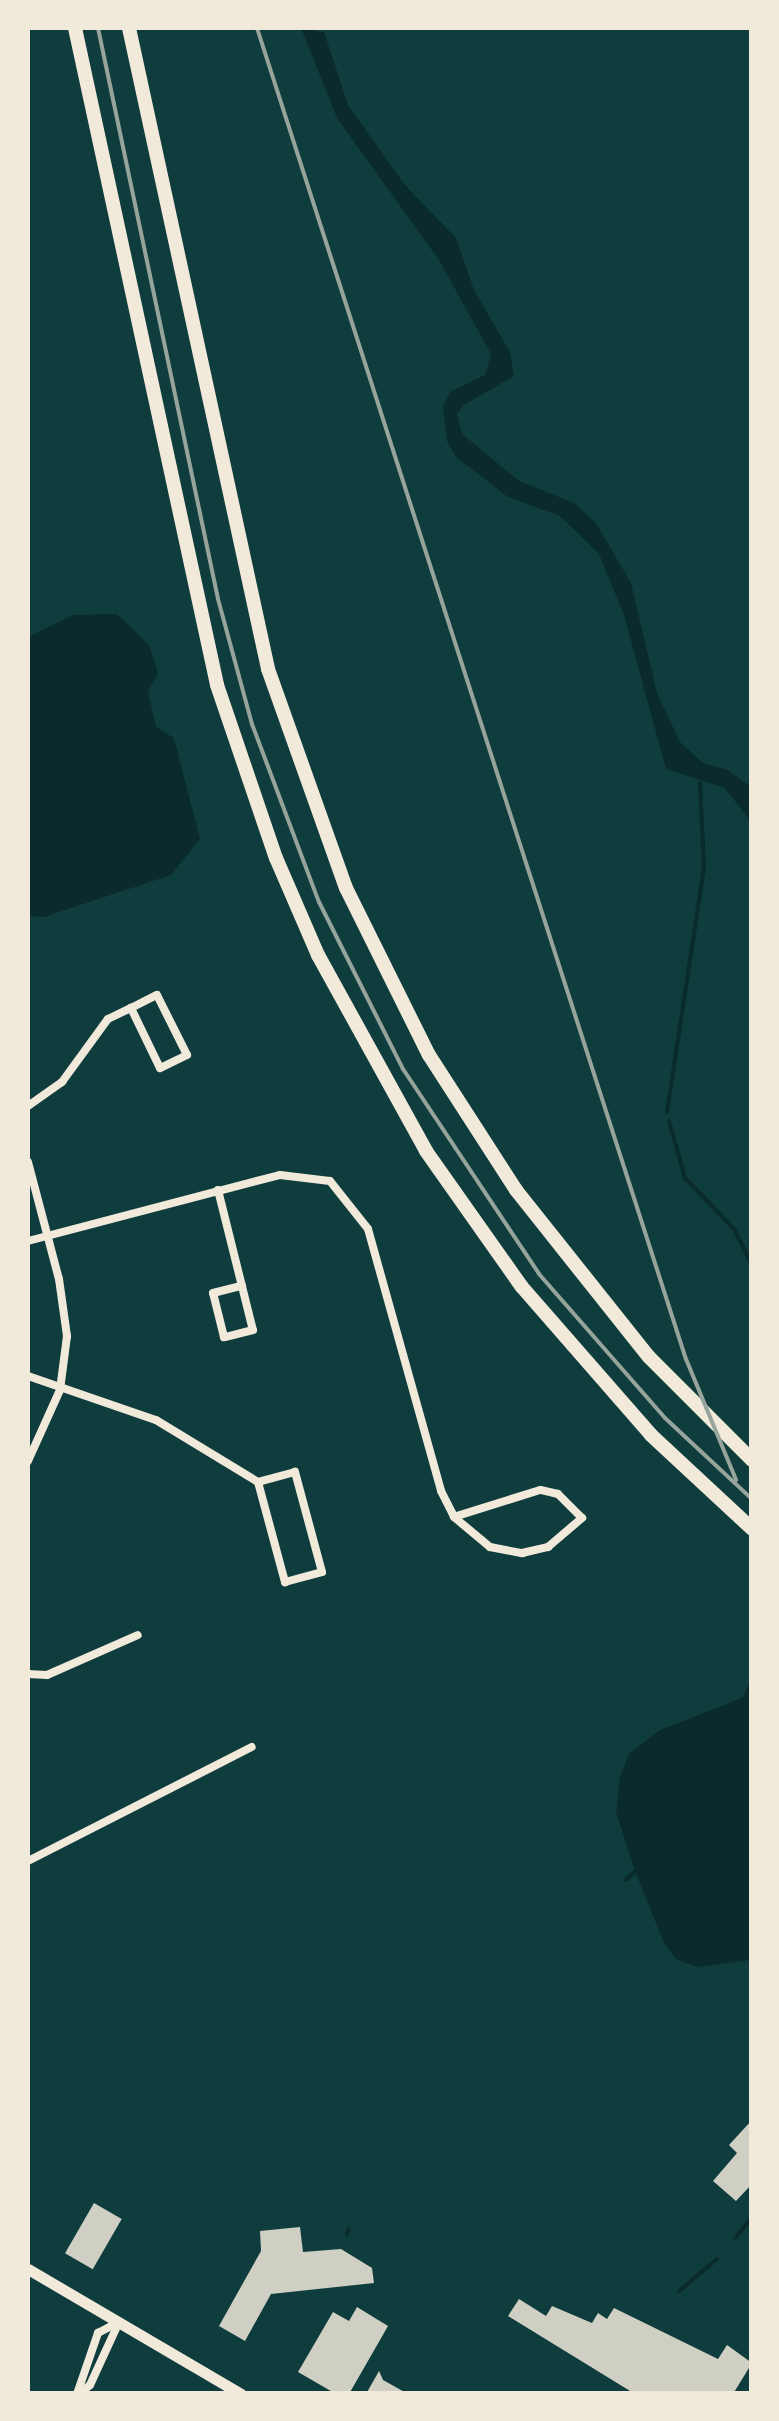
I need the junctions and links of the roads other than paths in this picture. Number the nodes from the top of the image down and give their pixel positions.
1 (75, 28) edge
2 (129, 28) edge
3 (131, 1008) junction
4 (28, 1106) edge
5 (28, 1162) edge
6 (218, 1190) junction
7 (47, 1236) junction
8 (28, 1241) edge
9 (242, 1286) junction
10 (28, 1376) edge
11 (60, 1390) junction
12 (28, 1460) edge
13 (752, 1460) edge
14 (258, 1482) junction
15 (454, 1517) junction
16 (752, 1529) edge
17 (138, 1635) dead end
18 (28, 1674) edge
19 (252, 1746) dead end
20 (28, 1861) edge
21 (28, 2269) edge
22 (119, 2322) junction
23 (78, 2394) edge
24 (240, 2394) edge

1 - 16 highway
2 - 13 highway
3 - 3 street
3 - 4 street
5 - 7 street
6 - 7 street
6 - 9 street
6 - 15 street
7 - 8 street
7 - 11 street
9 - 9 street
10 - 11 street
11 - 12 street
11 - 14 street
14 - 14 street
15 - 15 street
17 - 18 street
19 - 20 street
21 - 22 main road
22 - 23 street
22 - 23 street
22 - 24 main road

